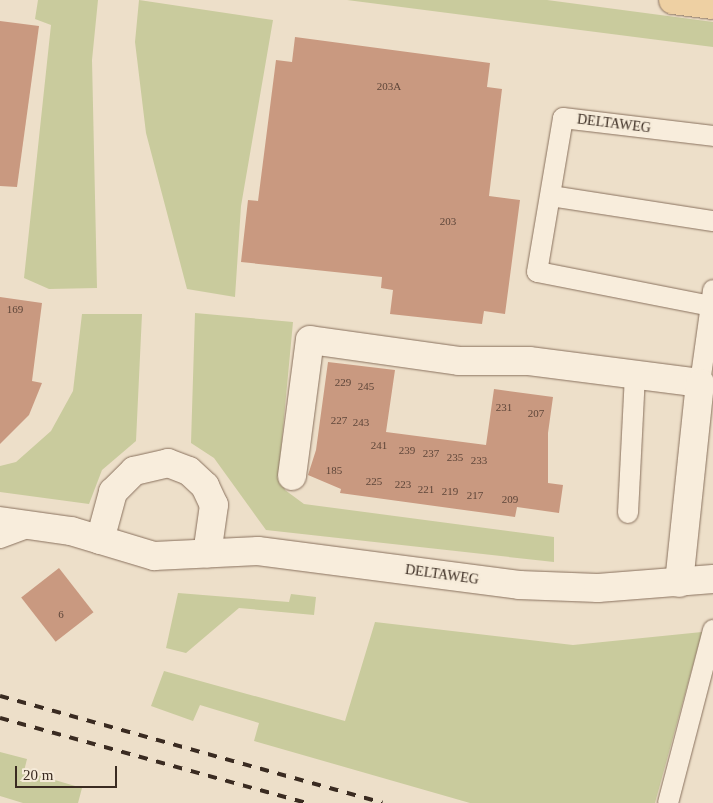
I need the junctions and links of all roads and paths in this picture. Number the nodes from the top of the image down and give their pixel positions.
1 (673, 0) edge
2 (713, 5) edge
3 (713, 136) edge
4 (551, 196) junction
5 (713, 221) edge
6 (712, 298) edge
7 (635, 374) junction
8 (700, 383) junction
9 (292, 476) dead end
10 (628, 513) dead end
11 (0, 521) edge
12 (34, 525) junction
13 (0, 538) edge
14 (100, 540) junction
15 (207, 554) junction
16 (713, 579) edge
17 (678, 583) junction
18 (713, 630) edge
19 (668, 803) edge

1 - 2 main road
3 - 4 lane, DELTAWEG
4 - 5 lane
4 - 6 lane, DELTAWEG
6 - 8 lane, DELTAWEG
7 - 8 street
7 - 9 street
7 - 10 lane
8 - 17 street, DELTAWEG
11 - 12 street, DELTAWEG
12 - 13 lane
12 - 14 street, DELTAWEG
14 - 15 street, DELTAWEG
14 - 15 street
15 - 17 street, DELTAWEG
16 - 17 street, DELTAWEG
18 - 19 lane

